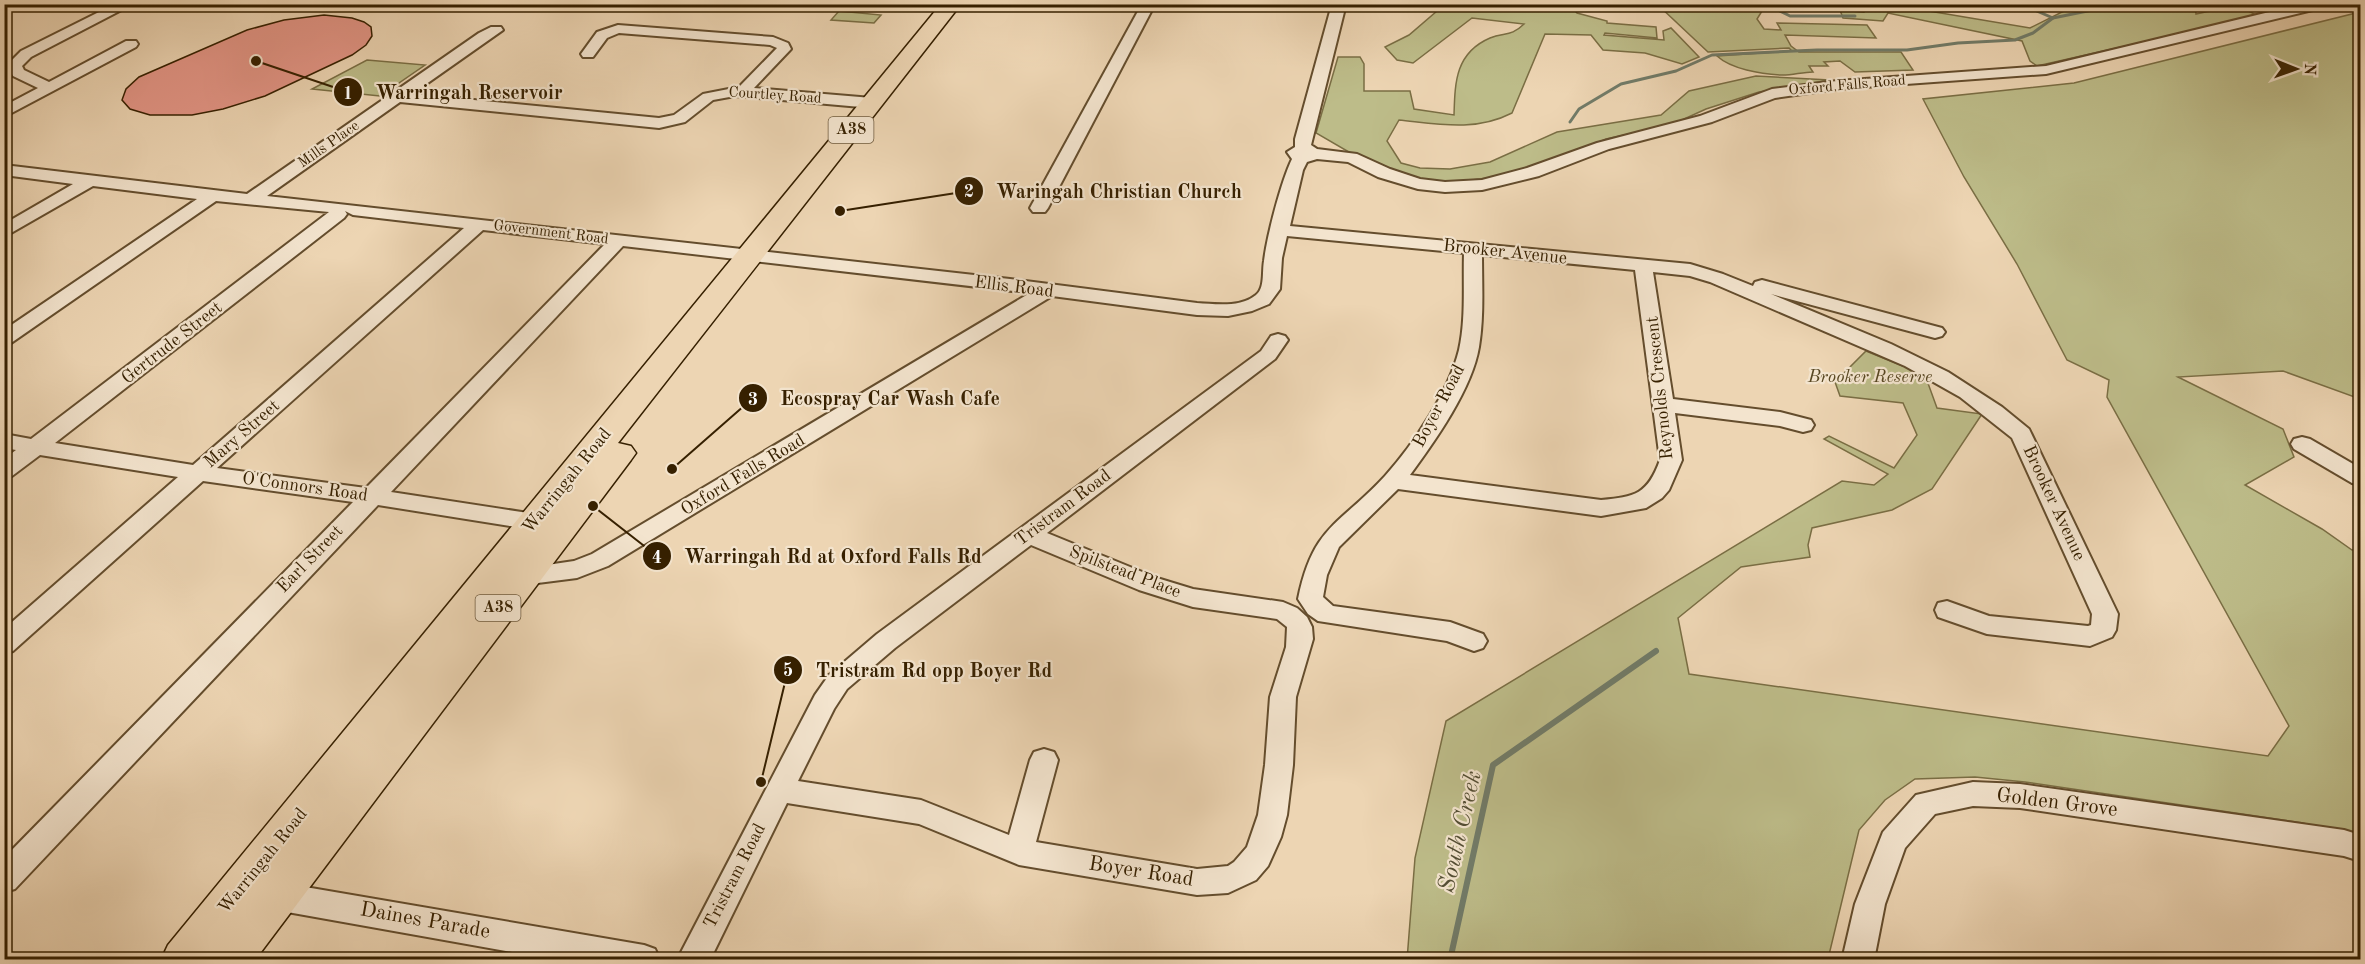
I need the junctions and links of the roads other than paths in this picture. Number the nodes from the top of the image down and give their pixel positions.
1 (127, 4) edge
2 (952, 4) edge
3 (970, 4) edge
4 (1149, 4) edge
5 (1339, 4) edge
6 (2321, 4) edge
7 (496, 30) dead end
8 (131, 44) dead end
9 (588, 54) dead end
10 (49, 87) junction
11 (743, 91) junction
12 (400, 97) junction
13 (872, 103) junction
14 (4, 112) edge
15 (1306, 153) junction
16 (4, 170) edge
17 (91, 180) junction
18 (213, 196) junction
19 (251, 199) junction
20 (1039, 208) dead end
21 (343, 211) junction
22 (479, 224) junction
23 (1279, 230) junction
24 (4, 232) edge
25 (618, 241) junction
26 (1473, 249) junction
27 (761, 257) junction
28 (1643, 265) junction
29 (1730, 281) junction
30 (1047, 291) junction
31 (1935, 332) dead end
32 (4, 339) edge
33 (1278, 340) dead end
34 (1664, 405) junction
35 (1803, 426) dead end
36 (4, 441) edge
37 (2302, 444) dead end
38 (36, 447) junction
39 (4, 471) edge
40 (199, 472) junction
41 (2361, 478) edge
42 (1394, 481) junction
43 (371, 496) junction
44 (535, 522) junction
45 (1028, 534) junction
46 (522, 576) junction
47 (1302, 608) junction
48 (1947, 610) dead end
49 (1474, 641) dead end
50 (4, 644) edge
51 (1044, 760) dead end
52 (778, 790) junction
53 (2361, 848) edge
54 (1019, 852) junction
55 (4, 879) edge
56 (276, 896) junction
57 (184, 960) edge
58 (227, 960) edge
59 (644, 960) edge
60 (693, 960) edge
61 (1858, 960) edge

1 - 10 street
2 - 13 highway, Warringah Road / A38
3 - 27 highway, Warringah Road / A38
4 - 20 street
5 - 15 street
6 - 15 street, Oxford Falls Road
7 - 12 street, Mills Place
8 - 10 street
9 - 11 street
10 - 14 street
11 - 12 street, Courtley Road
11 - 13 street, Courtley Road
12 - 19 street, Mills Place
13 - 27 highway, Warringah Road / A38
15 - 23 street
16 - 17 street, Government Road
17 - 18 street, Government Road
17 - 24 street
18 - 19 street, Government Road
18 - 32 street
19 - 21 street, Government Road
21 - 22 street, Government Road
21 - 38 street, Gertrude Street
22 - 25 street, Government Road
22 - 40 street, Mary Street
23 - 26 street, Brooker Avenue
23 - 30 street, Ellis Road
25 - 27 street, Government Road
25 - 43 street, Earl Street
26 - 28 street, Brooker Avenue
26 - 42 street, Boyer Road
27 - 30 street, Ellis Road
27 - 44 highway, Warringah Road / A38
27 - 46 highway, Warringah Road / A38
28 - 29 street, Brooker Avenue
28 - 34 street, Reynolds Crescent
29 - 31 street, Brooker Avenue
29 - 48 street, Brooker Avenue
30 - 46 street, Oxford Falls Road
33 - 45 street, Tristram Road
34 - 35 street
34 - 42 street, Reynolds Crescent
36 - 38 street, O'Connors Road
37 - 41 street
38 - 39 street, Gertrude Street
38 - 40 street, O'Connors Road
40 - 43 street, O'Connors Road
40 - 50 street, Mary Street
42 - 47 street, Boyer Road
43 - 44 street, O'Connors Road
43 - 55 street, Earl Street
44 - 57 highway, Warringah Road / A38
45 - 47 street, Spilstead Place
45 - 52 street, Tristram Road
46 - 56 highway, Warringah Road / A38
47 - 49 street, Spilstead Place
47 - 54 street, Boyer Road
51 - 54 street
52 - 54 street, Boyer Road
52 - 60 street, Tristram Road
53 - 61 street, Golden Grove
56 - 58 highway, Warringah Road / A38
56 - 59 street, Daines Parade

